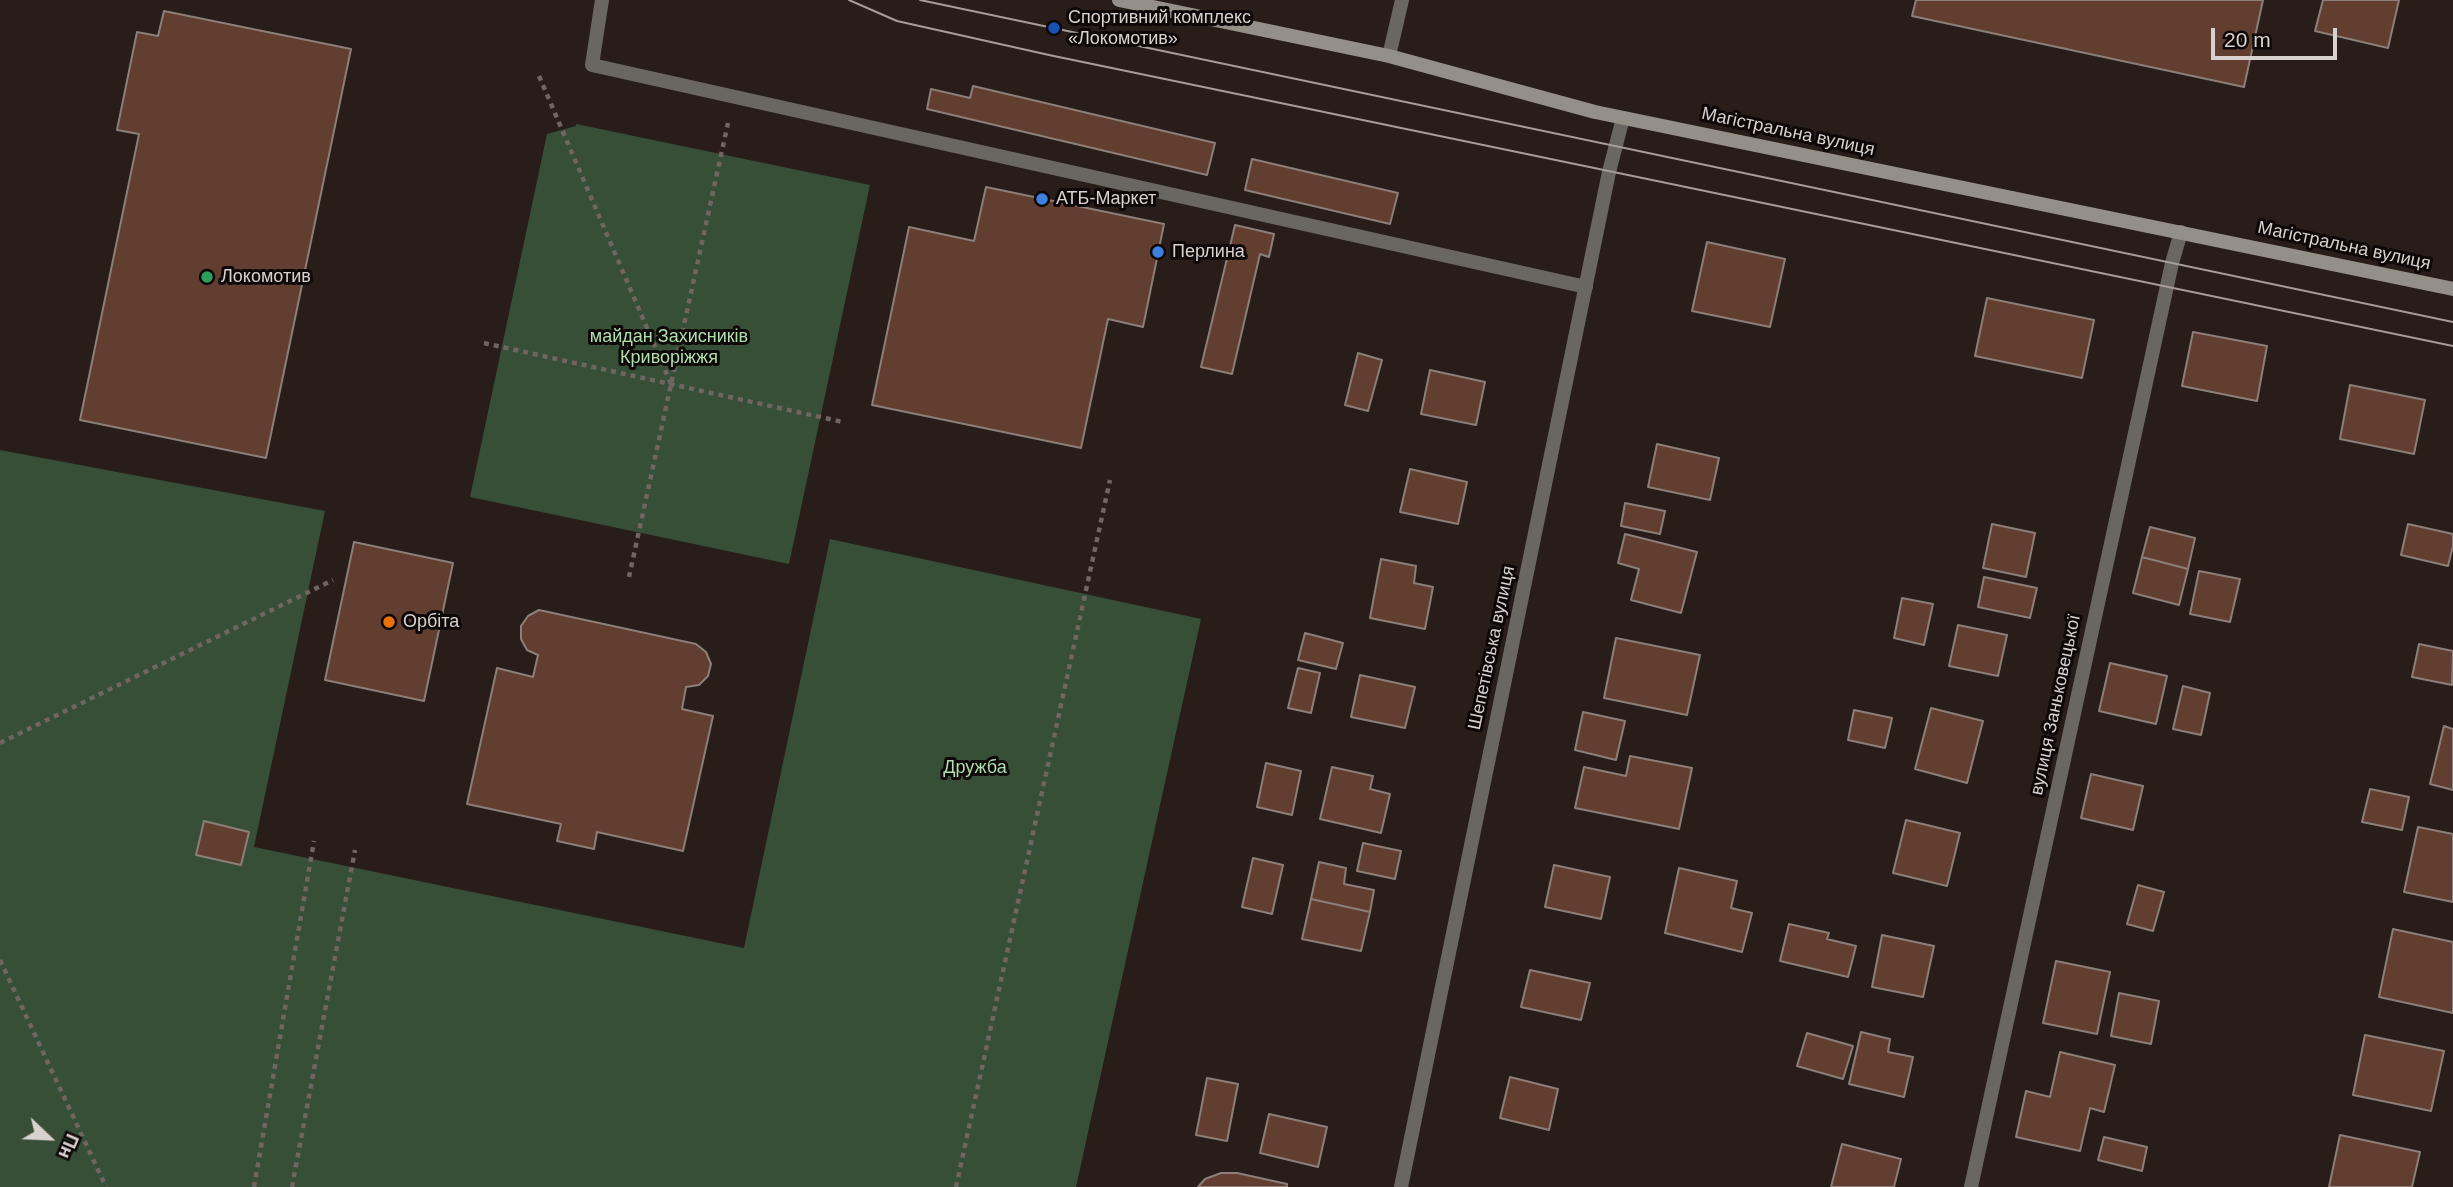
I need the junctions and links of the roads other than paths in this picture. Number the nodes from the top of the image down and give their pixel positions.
1 (602, 0) edge
2 (1119, 0) edge
3 (1402, 0) edge
4 (1389, 56) junction
5 (1623, 118) junction
6 (2181, 232) junction
7 (1586, 287) junction
8 (2453, 289) edge
9 (1401, 1187) edge
10 (1971, 1187) edge

1 - 7 street
2 - 4 main road, Магістральна вулиця
3 - 4 street
4 - 5 main road, Магістральна вулиця
5 - 6 main road, Магістральна вулиця
5 - 7 street, Шепетівська вулиця
6 - 8 main road, Магістральна вулиця
6 - 10 street, вулиця Заньковецької
7 - 9 street, Шепетівська вулиця

